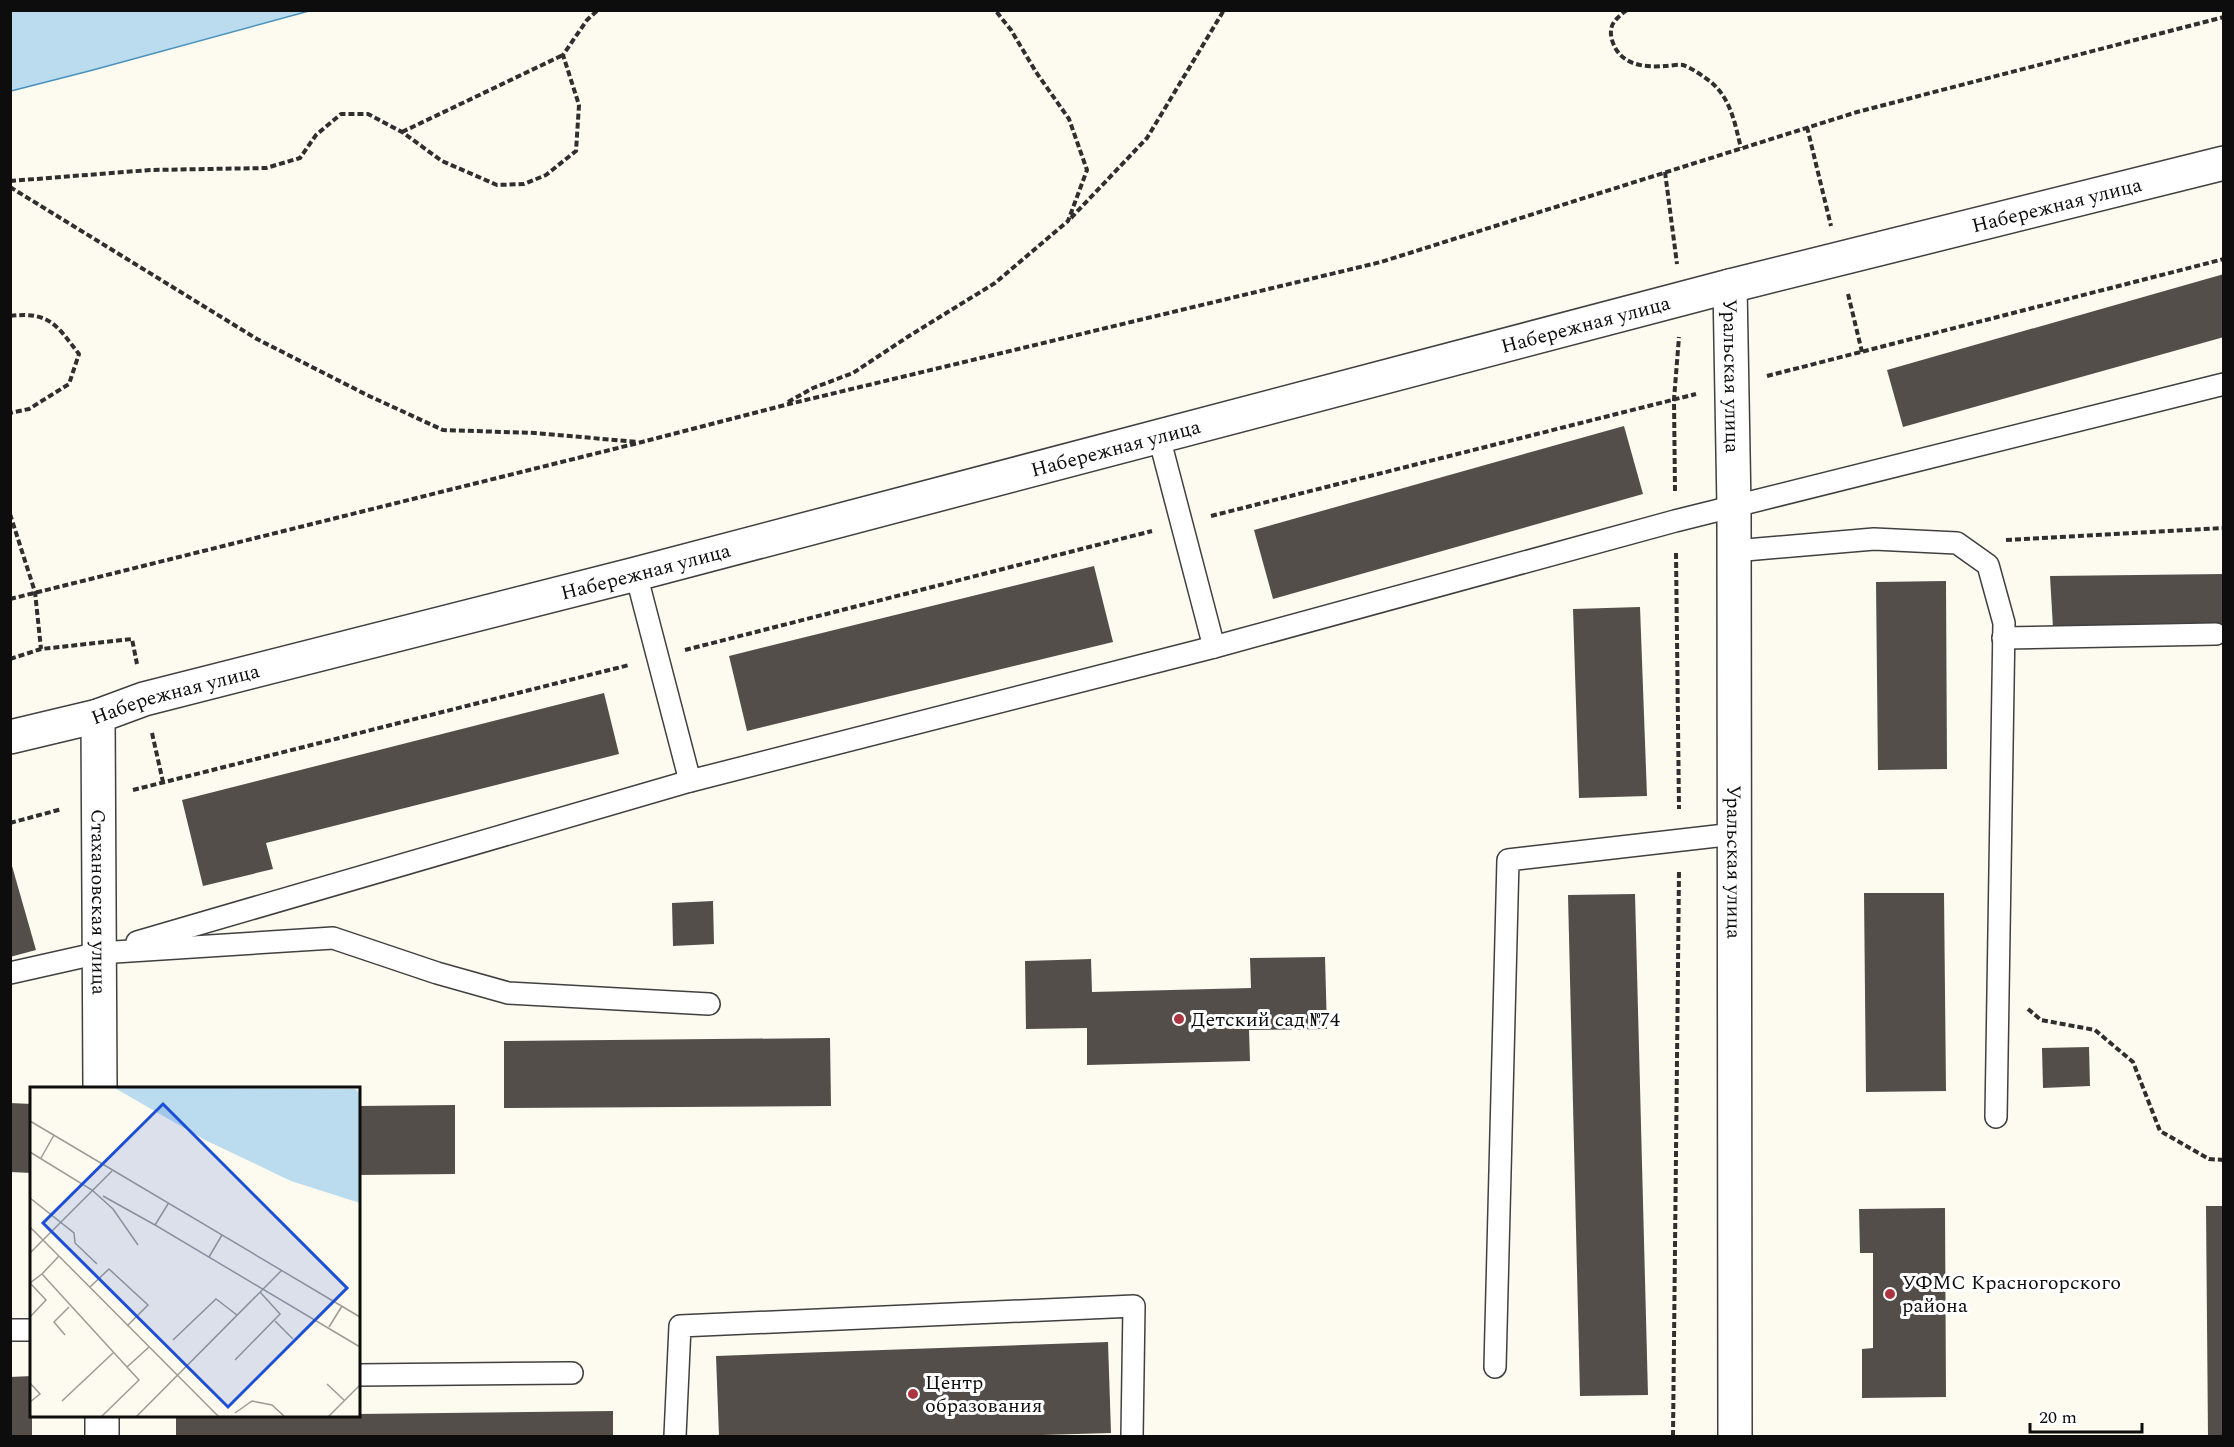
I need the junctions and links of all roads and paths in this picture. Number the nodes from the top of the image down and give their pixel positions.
1 (598, 10) edge
2 (995, 10) edge
3 (1224, 10) edge
4 (1627, 10) edge
5 (2223, 17) edge
6 (563, 55) junction
7 (1807, 127) junction
8 (402, 132) junction
9 (1741, 148) junction
10 (2223, 163) edge
11 (1665, 172) junction
12 (10, 181) edge
13 (10, 187) edge
14 (1068, 221) junction
15 (1839, 260) junction
16 (2223, 260) edge
17 (1730, 286) junction
18 (1682, 299) junction
19 (10, 316) edge
20 (1862, 352) junction
21 (2223, 384) edge
22 (1732, 385) junction
23 (1674, 399) junction
24 (784, 405) junction
25 (10, 413) edge
26 (1159, 437) junction
27 (642, 442) junction
28 (1734, 508) junction
29 (10, 514) edge
30 (1675, 521) junction
31 (1181, 523) junction
32 (2223, 528) edge
33 (1957, 543) junction
34 (1734, 551) junction
35 (636, 574) junction
36 (35, 592) junction
37 (10, 598) edge
38 (2216, 634) dead end
39 (2003, 638) junction
40 (1214, 647) junction
41 (658, 657) junction
42 (10, 659) edge
43 (98, 716) junction
44 (10, 737) edge
45 (690, 781) junction
46 (98, 798) junction
47 (10, 824) edge
48 (1734, 834) junction
49 (1679, 841) junction
50 (99, 953) junction
51 (10, 973) edge
52 (1998, 983) junction
53 (709, 1004) dead end
54 (100, 1087) edge
55 (1996, 1117) dead end
56 (2223, 1160) edge
57 (10, 1330) edge
58 (30, 1330) edge
59 (1495, 1367) dead end
60 (572, 1373) dead end
61 (360, 1375) edge
62 (102, 1417) edge
63 (102, 1437) edge
64 (675, 1437) edge
65 (1132, 1437) edge
66 (1673, 1437) edge
67 (1735, 1437) edge

1 - 6 path
2 - 14 path
3 - 14 path
4 - 9 path
5 - 7 path
6 - 8 path
6 - 8 path
7 - 9 path
7 - 15 path
8 - 12 path
9 - 11 path
10 - 15 street, Набережная улица
11 - 18 path
11 - 24 path
13 - 27 path
14 - 24 path
15 - 17 street, Набережная улица
15 - 20 path
16 - 20 path
17 - 18 street, Набережная улица
17 - 22 street, Уральская улица
18 - 23 path
18 - 26 street, Набережная улица
19 - 25 path
20 - 22 path
21 - 28 lane
22 - 23 path
22 - 28 street, Уральская улица
23 - 30 path
23 - 31 path
24 - 27 path
26 - 31 lane
26 - 35 street, Набережная улица
27 - 36 path
28 - 30 lane
28 - 34 street, Уральская улица
29 - 36 path
30 - 40 lane
30 - 49 path
31 - 40 lane
31 - 41 path
32 - 33 path
33 - 34 lane
33 - 39 lane
34 - 48 street, Уральская улица
35 - 41 lane
35 - 43 street, Набережная улица
36 - 37 path
36 - 42 path
38 - 39 lane
39 - 52 lane
40 - 45 lane
41 - 45 lane
41 - 46 path
43 - 44 street, Набережная улица
43 - 46 street, Стахановская улица
45 - 50 lane
46 - 47 path
46 - 50 street, Стахановская улица
48 - 49 lane
48 - 67 street, Уральская улица
49 - 59 lane
49 - 66 path
50 - 51 lane
50 - 53 lane
50 - 54 street, Стахановская улица
52 - 55 lane
52 - 56 path
57 - 58 lane
60 - 61 lane
62 - 63 street
64 - 65 lane

